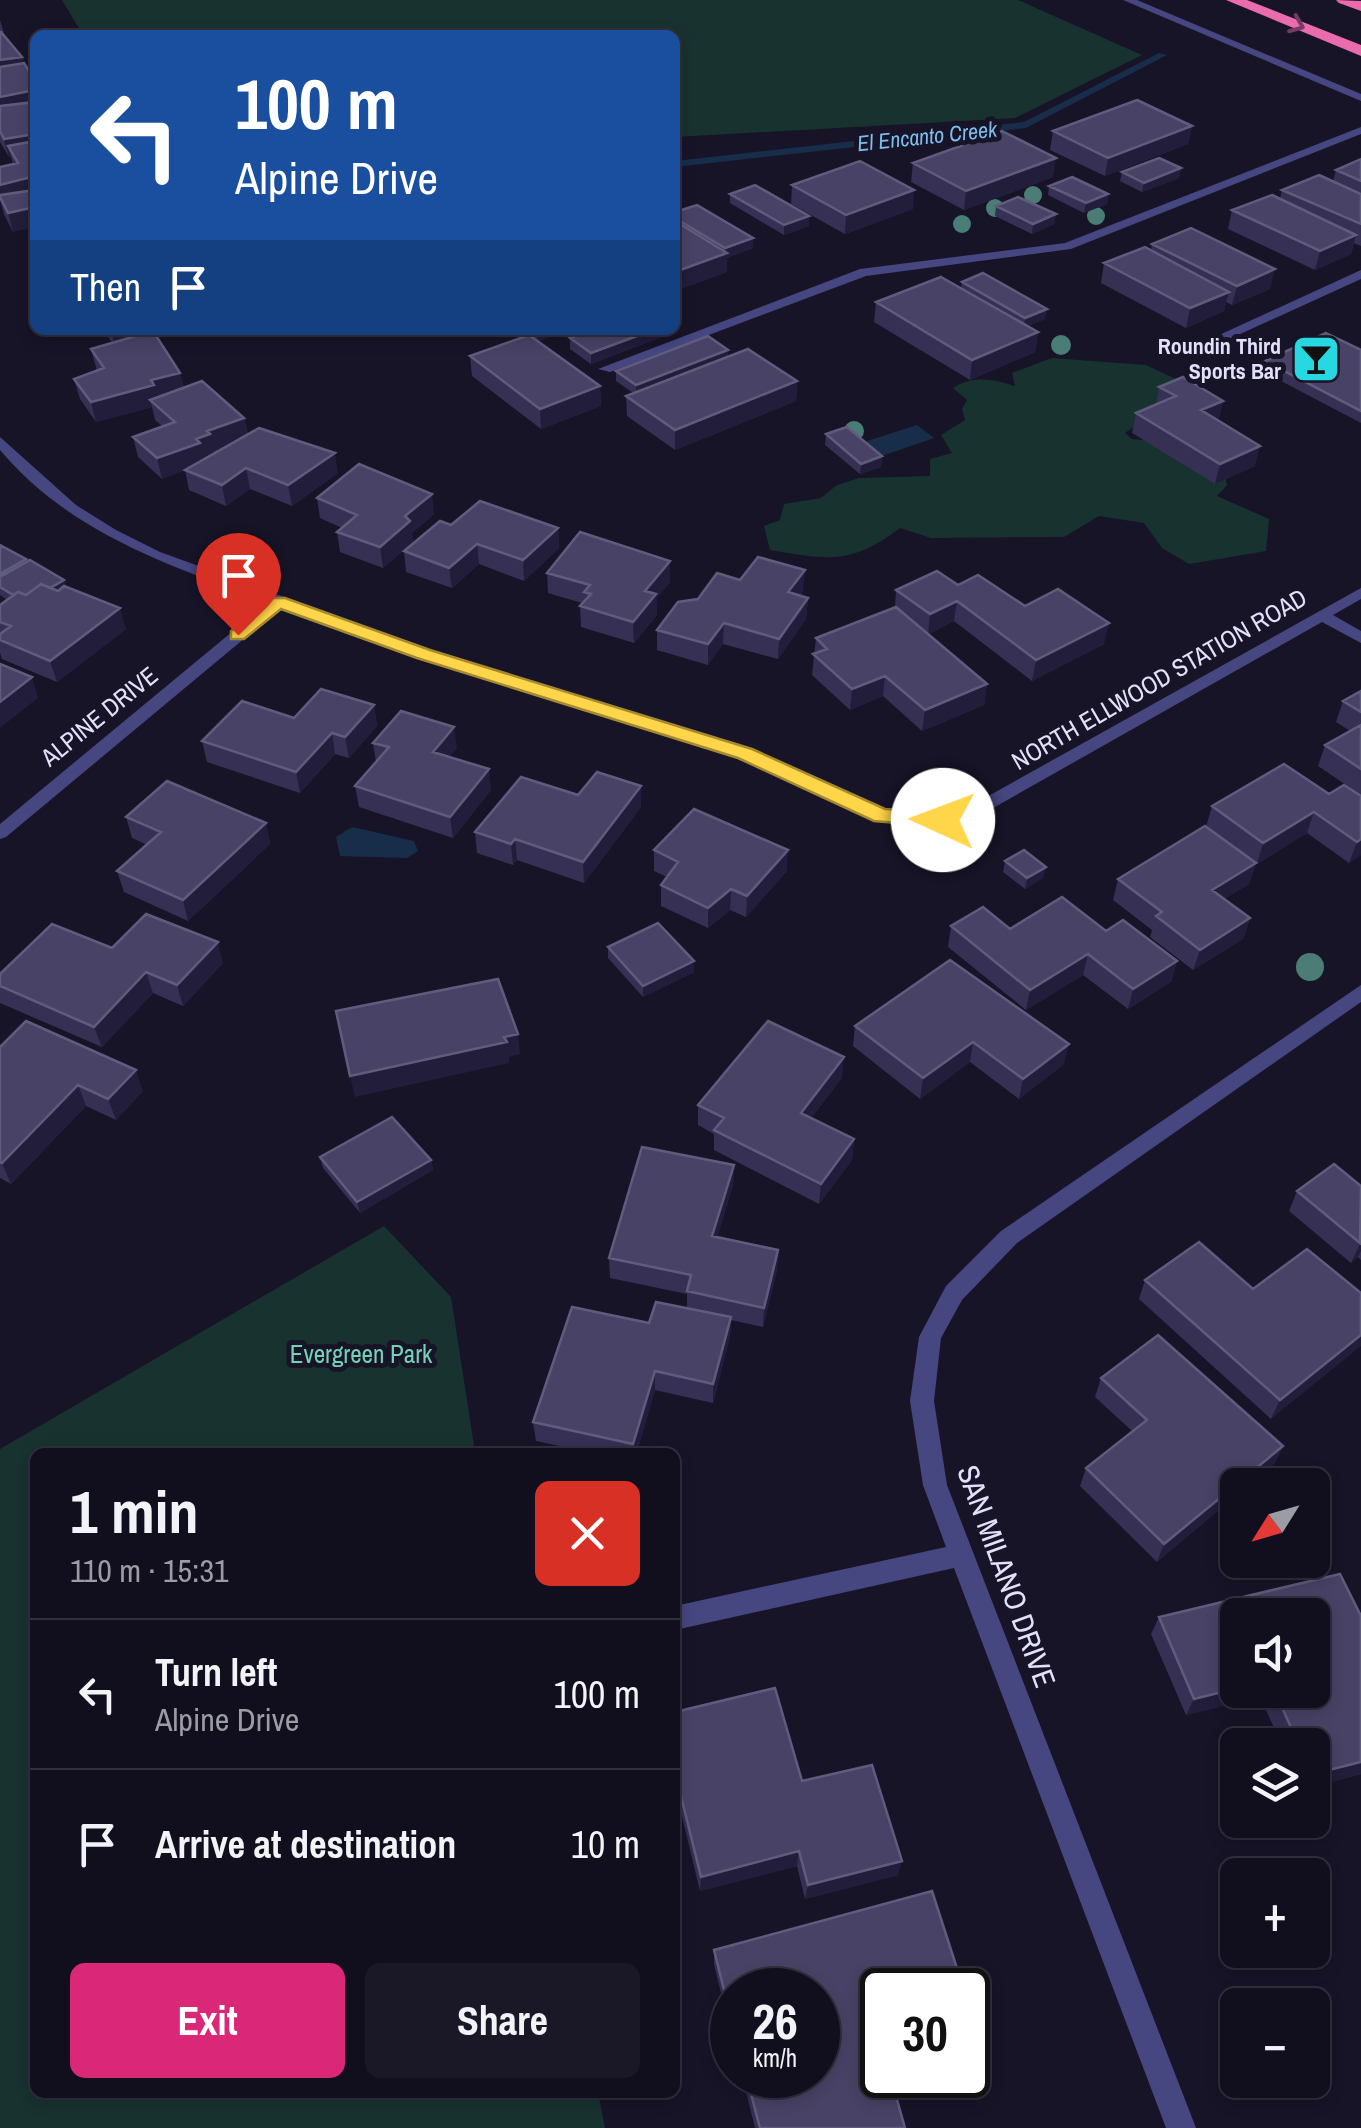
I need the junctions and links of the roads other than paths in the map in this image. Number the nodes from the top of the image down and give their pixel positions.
1 (1128, 0) edge
2 (1234, 0) edge
3 (1344, 0) edge
4 (1361, 6) edge
5 (1361, 51) edge
6 (1361, 98) edge
7 (1361, 130) edge
8 (1361, 274) edge
9 (1211, 342) dead end
10 (605, 369) dead end
11 (1, 443) edge
12 (1361, 593) edge
13 (278, 602) junction
14 (1322, 615) junction
15 (1361, 638) edge
16 (0, 833) edge
17 (1361, 992) edge
18 (962, 1555) junction
19 (680, 1617) edge
20 (1180, 2128) edge

1 - 6 street
2 -> 5 highway
3 - 4 highway
7 - 10 street
8 - 9 street
11 - 13 street
12 - 14 street, NORTH ELLWOOD STATION ROAD
13 - 14 street, NORTH ELLWOOD STATION ROAD
13 - 16 street, ALPINE DRIVE
14 - 15 street
17 - 18 street, SAN MILANO DRIVE
18 - 19 street
18 - 20 street, SAN MILANO DRIVE

